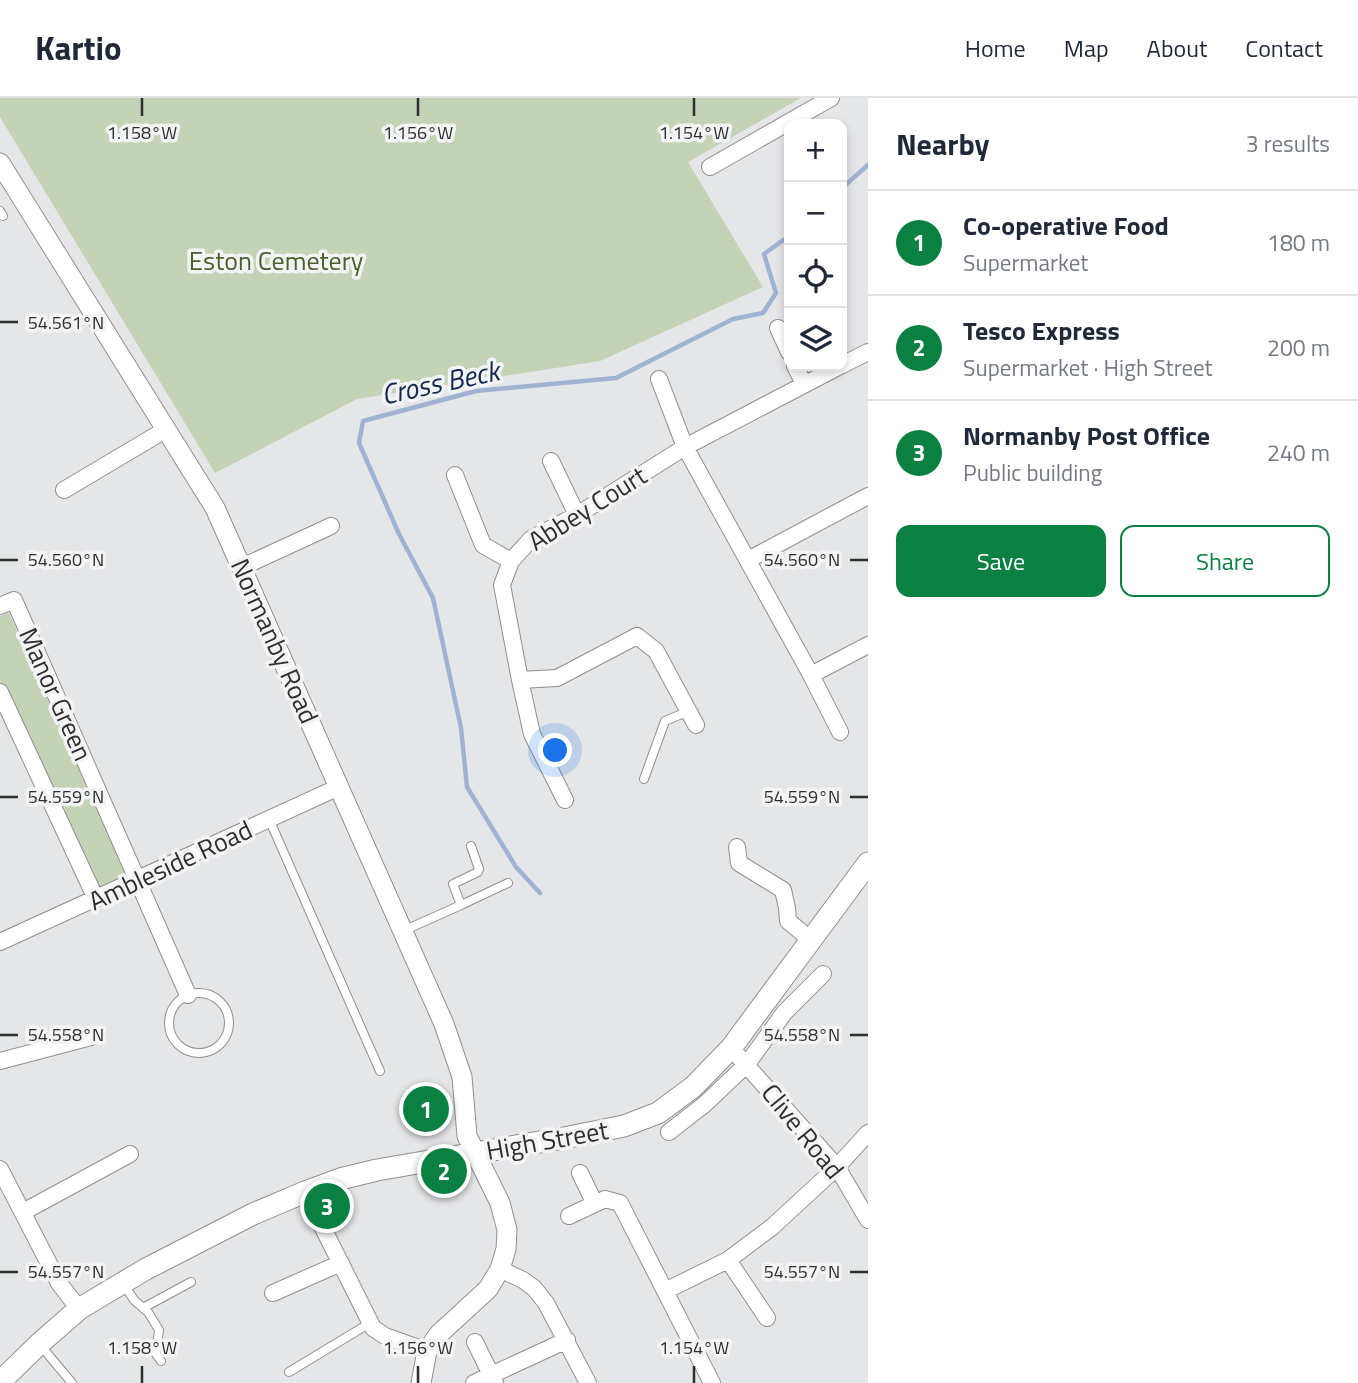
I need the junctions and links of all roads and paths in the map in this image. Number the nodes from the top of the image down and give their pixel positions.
1 (831, 98) edge
2 (0, 163) edge
3 (710, 167) dead end
4 (778, 328) dead end
5 (784, 341) edge
6 (868, 352) edge
7 (847, 362) edge
8 (798, 371) edge
9 (829, 371) edge
10 (659, 379) dead end
11 (804, 384) junction
12 (166, 430) junction
13 (685, 447) junction
14 (551, 461) dead end
15 (455, 475) dead end
16 (64, 490) dead end
17 (868, 496) edge
18 (577, 515) junction
19 (331, 526) dead end
20 (748, 560) junction
21 (511, 561) junction
22 (243, 568) junction
23 (0, 606) edge
24 (868, 645) edge
25 (811, 675) junction
26 (520, 680) junction
27 (0, 692) edge
28 (693, 718) joint
29 (840, 732) dead end
30 (643, 779) dead end
31 (339, 787) junction
32 (565, 800) dead end
33 (269, 819) junction
34 (471, 846) dead end
35 (737, 847) dead end
36 (866, 872) edge
37 (137, 880) junction
38 (508, 883) dead end
39 (96, 899) junction
40 (461, 905) junction
41 (403, 931) junction
42 (811, 940) junction
43 (0, 942) edge
44 (823, 974) dead end
45 (188, 995) junction
46 (91, 1037) dead end
47 (731, 1048) junction
48 (0, 1061) edge
49 (747, 1064) junction
50 (380, 1071) dead end
51 (669, 1132) dead end
52 (868, 1133) edge
53 (474, 1153) junction
54 (130, 1154) dead end
55 (837, 1167) junction
56 (0, 1170) edge
57 (580, 1173) dead end
58 (305, 1192) junction
59 (600, 1201) junction
60 (23, 1212) junction
61 (569, 1216) dead end
62 (868, 1220) edge
63 (728, 1260) junction
64 (341, 1264) junction
65 (500, 1269) junction
66 (191, 1282) dead end
67 (123, 1283) junction
68 (664, 1291) junction
69 (273, 1293) dead end
70 (143, 1308) junction
71 (79, 1309) junction
72 (767, 1318) dead end
73 (370, 1323) junction
74 (567, 1340) junction
75 (475, 1342) dead end
76 (39, 1343) junction
77 (427, 1351) junction
78 (161, 1361) dead end
79 (289, 1372) dead end
80 (493, 1379) edge
81 (0, 1382) edge
82 (72, 1383) edge
83 (421, 1383) edge
84 (474, 1383) edge
85 (588, 1383) edge
86 (712, 1383) edge

1 - 3 street
2 - 12 street, Normanby Road
4 - 5 street
6 - 7 street, Abbey Court
8 - 11 street
9 - 11 street, Abbey Court
10 - 13 street
11 - 13 street, Abbey Court
12 - 16 street
12 - 22 street, Normanby Road
13 - 18 street, Abbey Court
13 - 20 street
14 - 18 street
15 - 21 street
17 - 20 street
18 - 21 street, Abbey Court
19 - 22 street
20 - 25 street
21 - 26 street, Abbey Court
22 - 31 street, Normanby Road
23 - 37 street, Manor Green
24 - 25 street
25 - 29 street
26 - 28 street
26 - 32 street, Abbey Court
27 - 39 street, Manor Green
28 - 30 lane
31 - 33 street, Ambleside Road
31 - 41 street, Normanby Road
33 - 37 street, Ambleside Road
33 - 50 lane
34 - 40 lane
35 - 42 street
36 - 42 main road, High Street
37 - 39 street, Ambleside Road
37 - 45 street
38 - 40 lane
39 - 43 street, Ambleside Road
40 - 41 lane
41 - 53 street, Normanby Road
42 - 47 main road, High Street
44 - 49 street
45 - 45 lane
46 - 48 street
47 - 49 street, Clive Road
47 - 53 main road, High Street
49 - 51 street
49 - 55 street, Clive Road
52 - 55 street
53 - 58 main road, High Street
53 - 65 street, Normanby Road
54 - 60 street
55 - 62 street, Clive Road
55 - 63 street
56 - 60 street
57 - 59 street
58 - 64 street
58 - 67 main road, High Street
59 - 61 street
59 - 68 street
60 - 71 street
63 - 68 street
63 - 72 street
64 - 69 street
64 - 73 street
65 - 74 street
65 - 77 street
66 - 70 lane
67 - 70 lane
67 - 71 main road, High Street
68 - 86 street
70 - 78 lane
71 - 76 main road, High Street
73 - 77 street
73 - 79 lane
74 - 80 street
74 - 85 street
75 - 80 street
76 - 81 main road, High Street
76 - 82 lane
77 - 83 street
80 - 84 street

